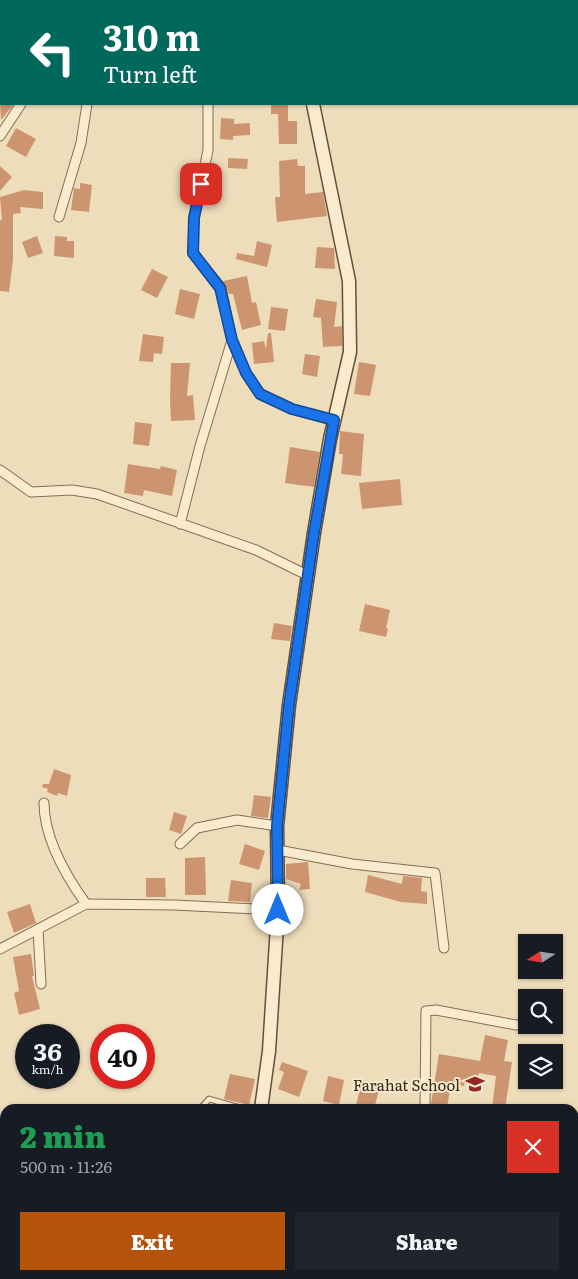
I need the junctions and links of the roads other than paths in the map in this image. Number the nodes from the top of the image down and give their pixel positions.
1 (20, 105) edge
2 (87, 105) edge
3 (208, 105) edge
4 (313, 105) edge
5 (0, 136) edge
6 (59, 217) dead end
7 (232, 340) junction
8 (334, 420) junction
9 (0, 470) edge
10 (180, 524) junction
11 (307, 575) junction
12 (44, 803) dead end
13 (277, 826) junction
14 (180, 844) dead end
15 (278, 850) junction
16 (86, 904) junction
17 (278, 910) junction
18 (38, 929) junction
19 (444, 948) dead end
20 (0, 949) edge
21 (41, 984) dead end
22 (516, 1025) dead end
23 (204, 1104) edge
24 (226, 1104) edge
25 (262, 1104) edge
26 (425, 1104) edge

1 - 5 street
2 - 6 street
3 - 7 street
4 - 8 street
7 - 8 street
7 - 10 street
8 - 11 street
9 - 10 street
10 - 11 street
11 - 13 street
12 - 16 street
13 - 14 street
13 - 15 street
15 - 17 street
15 - 19 street
16 - 17 street
16 - 18 street
17 - 25 street
18 - 20 street
18 - 21 street
22 - 26 street
23 - 24 lane

